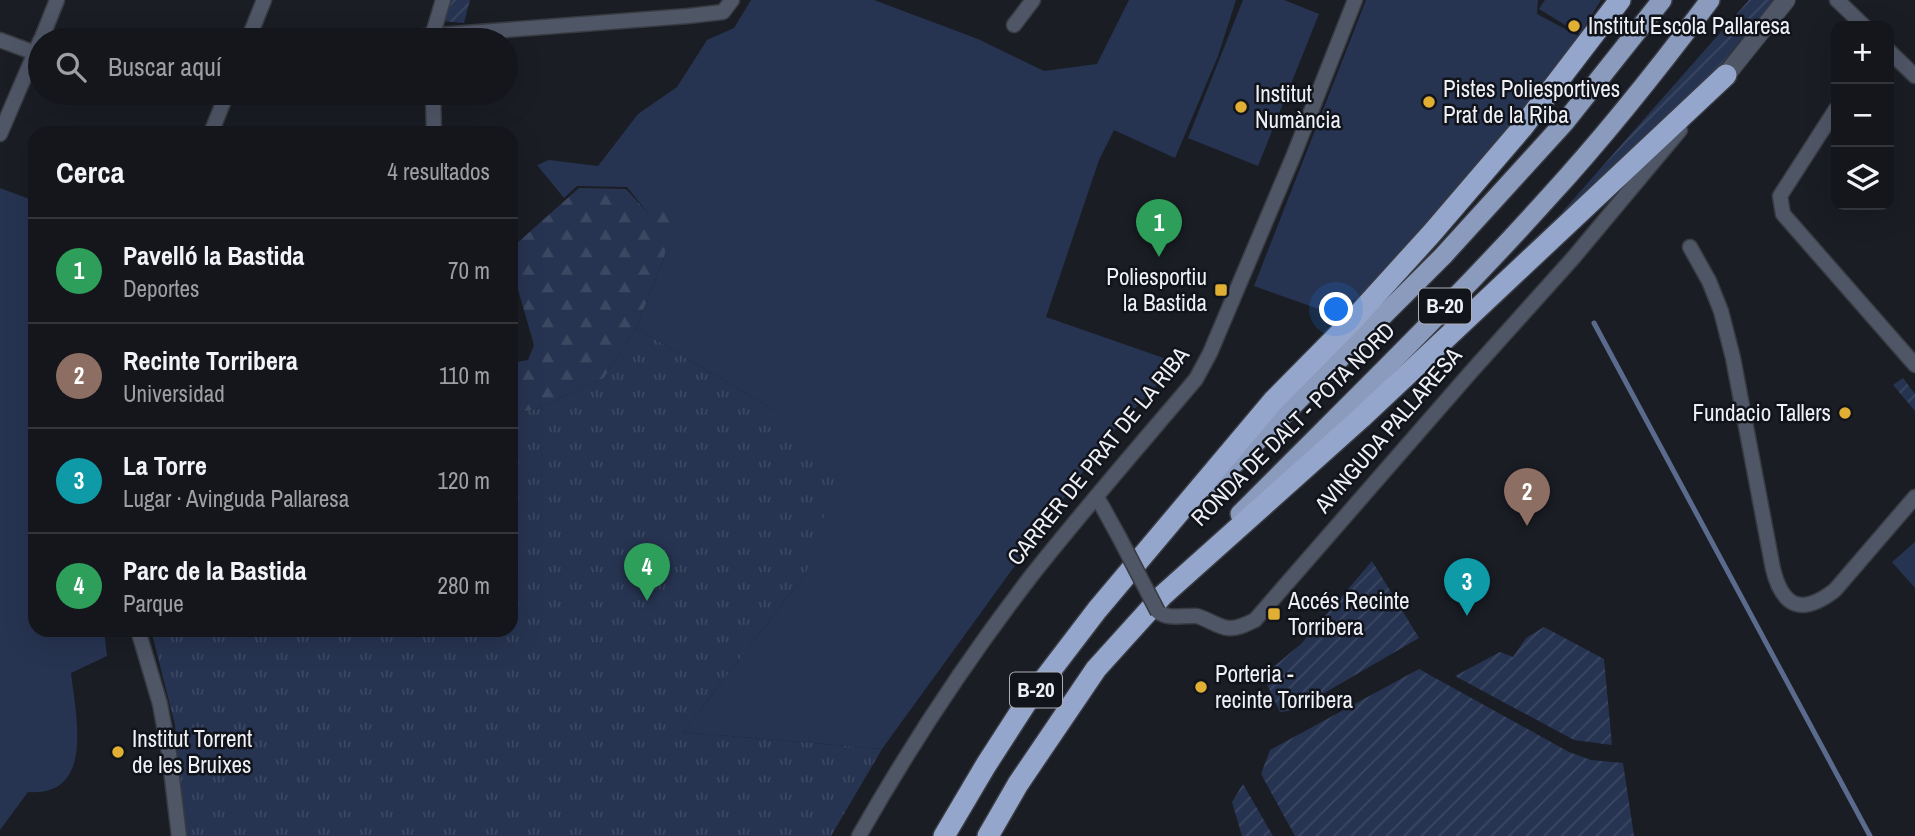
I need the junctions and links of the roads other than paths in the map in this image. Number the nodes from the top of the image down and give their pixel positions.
1 (57, 0) edge
2 (264, 0) edge
3 (443, 0) edge
4 (1033, 0) edge
5 (1355, 0) edge
6 (1620, 0) edge
7 (1662, 0) edge
8 (1710, 0) edge
9 (1786, 0) edge
10 (1837, 0) edge
11 (727, 6) edge
12 (1859, 21) edge
13 (1014, 25) dead end
14 (46, 28) edge
15 (253, 28) edge
16 (434, 28) edge
17 (518, 29) edge
18 (0, 40) edge
19 (28, 44) edge
20 (1894, 56) edge
21 (28, 70) edge
22 (1726, 75) junction
23 (1915, 76) edge
24 (222, 105) edge
25 (433, 105) edge
26 (1831, 117) edge
27 (214, 126) edge
28 (434, 126) edge
29 (0, 134) edge
30 (1690, 247) dead end
31 (1915, 365) edge
32 (1097, 497) junction
33 (1915, 497) edge
34 (1143, 555) junction
35 (1160, 604) junction
36 (140, 637) edge
37 (179, 836) edge
38 (859, 836) edge
39 (944, 836) edge
40 (988, 836) edge

1 - 14 street
2 - 15 street
3 - 16 street
4 - 13 street
5 - 32 street, CARRER DE PRAT DE LA RIBA
6 - 34 highway
7 - 34 highway, RONDA DE DALT - POTA NORD / B-20
8 - 35 highway, RONDA DE DALT - POTA NORD / B-20
9 - 22 street, AVINGUDA PALLARESA
10 - 12 street
11 - 17 street
18 - 19 street
20 - 23 street
21 - 29 street
22 - 35 highway
22 - 35 street, AVINGUDA PALLARESA
24 - 27 street
25 - 28 street
26 - 31 street
30 - 33 street
32 - 35 street, bridge
32 - 38 street, CARRER DE PRAT DE LA RIBA
34 - 39 highway, RONDA DE DALT - POTA NORD / B-20
35 - 40 highway, RONDA DE DALT - POTA NORD / B-20
36 - 37 street

